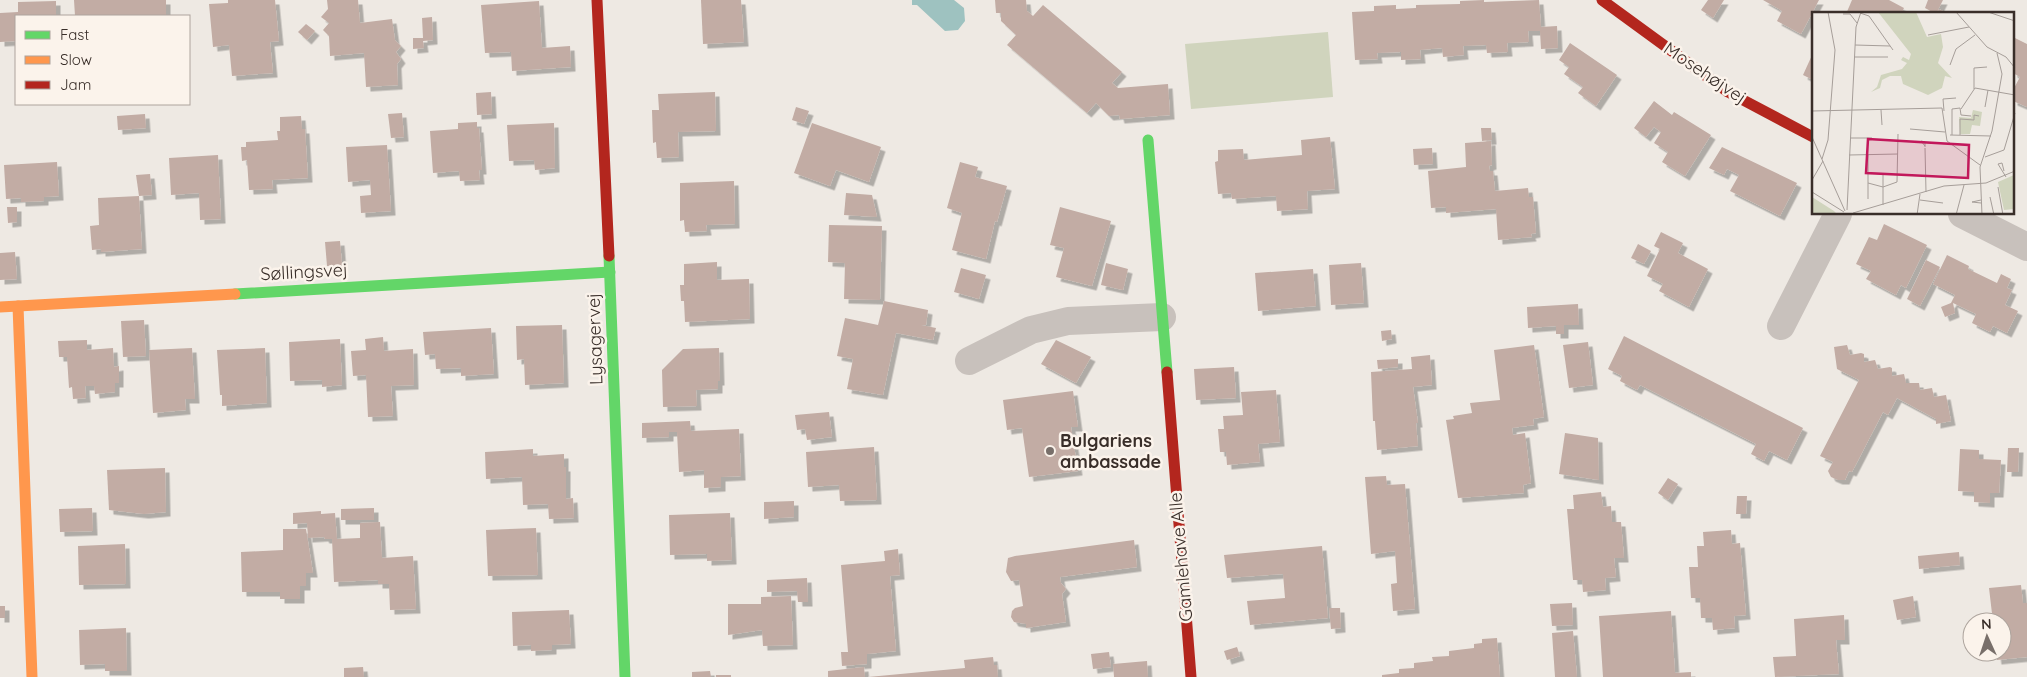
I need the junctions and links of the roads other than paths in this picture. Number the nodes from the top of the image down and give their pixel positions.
1 (597, 0) edge
2 (1602, 0) edge
3 (1812, 136) edge
4 (1148, 140) dead end
5 (1837, 215) edge
6 (1964, 215) edge
7 (2027, 247) edge
8 (610, 272) junction
9 (18, 306) junction
10 (0, 307) edge
11 (1162, 317) junction
12 (1781, 326) dead end
13 (968, 361) dead end
14 (32, 677) edge
15 (625, 677) edge
16 (1191, 677) edge

1 - 8 street, Lysagervej
2 - 3 street, Mosehøjvej
4 - 11 street, Gamlehave Alle
5 - 12 street
6 - 7 street
8 - 9 street, Søllingsvej
8 - 15 street, Lysagervej
9 - 10 street, Søllingsvej
9 - 14 street
11 - 13 street
11 - 16 street, Gamlehave Alle

